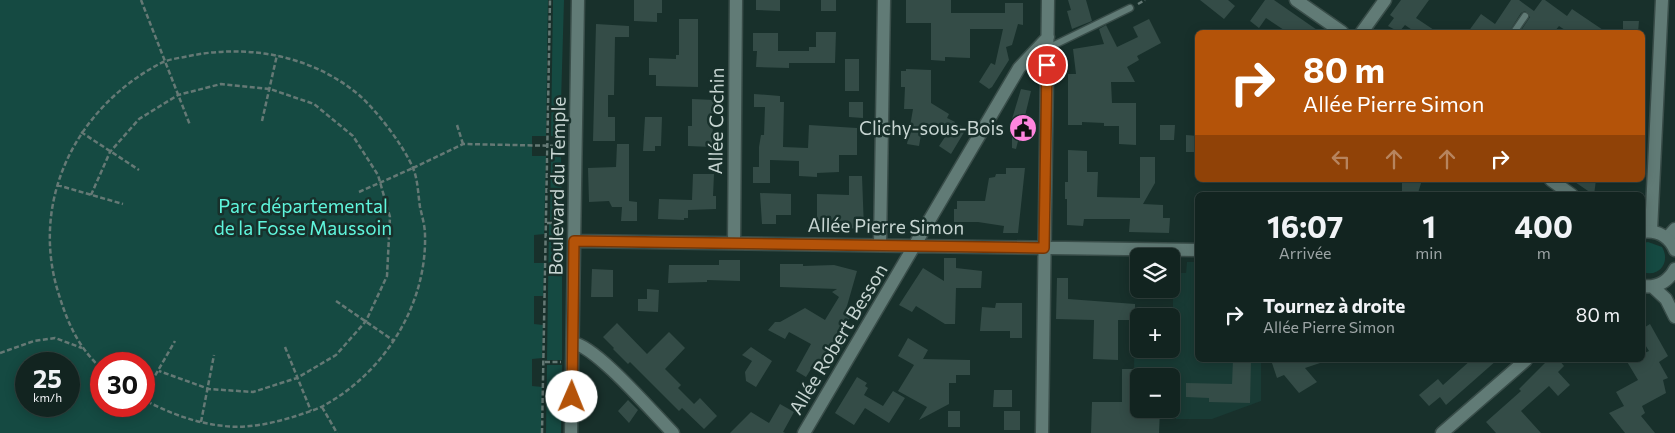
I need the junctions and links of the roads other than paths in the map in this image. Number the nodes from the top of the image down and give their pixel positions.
1 (578, 0) edge
2 (736, 0) edge
3 (884, 0) edge
4 (1048, 0) edge
5 (1296, 0) edge
6 (1385, 0) edge
7 (1662, 0) edge
8 (1130, 8) dead end
9 (1525, 16) dead end
10 (1339, 30) edge
11 (1363, 30) edge
12 (1515, 30) edge
13 (1048, 43) junction
14 (1554, 182) edge
15 (1568, 192) edge
16 (1647, 232) edge
17 (1671, 234) edge
18 (574, 241) junction
19 (734, 242) junction
20 (916, 244) junction
21 (880, 245) junction
22 (1044, 248) junction
23 (1195, 250) edge
24 (1675, 250) edge
25 (1675, 269) edge
26 (1648, 286) edge
27 (1675, 318) edge
28 (573, 342) junction
29 (1524, 362) edge
30 (571, 433) edge
31 (673, 433) edge
32 (804, 433) edge
33 (1042, 433) edge
34 (1442, 433) edge

1 - 18 street, Boulevard du Temple
2 - 19 street, Allée Cochin
3 - 21 street
4 - 13 street
5 - 10 street
6 - 11 street
7 - 16 street
8 - 13 lane
9 - 12 lane
13 - 20 street, Allée Robert Besson
13 - 22 street
14 - 15 street
16 - 17 street
17 - 24 street
18 - 19 street, Allée Pierre Simon
18 - 28 street, Boulevard du Temple
19 - 21 street, Allée Pierre Simon
20 - 21 street, Allée Pierre Simon
20 - 22 street, Allée Pierre Simon
20 - 32 street, Allée Robert Besson
22 - 23 street, Allée Pierre Simon
22 - 33 street
25 - 26 street
26 - 27 street
28 - 30 street, Boulevard du Temple
28 - 31 street
29 - 34 street

